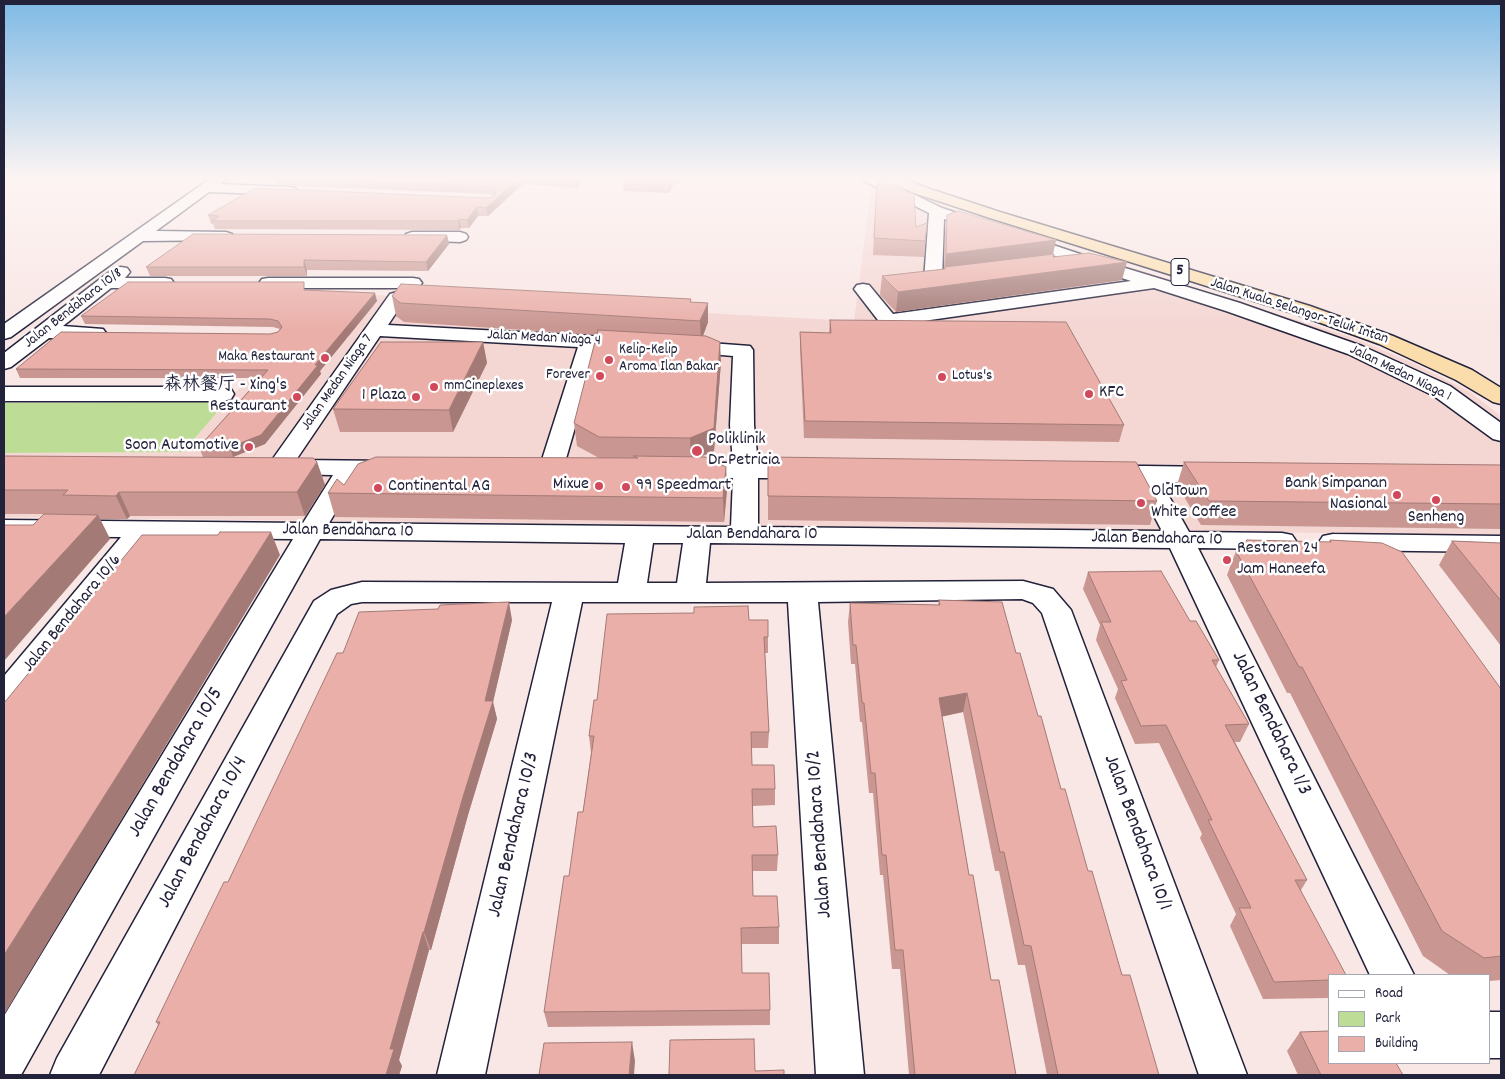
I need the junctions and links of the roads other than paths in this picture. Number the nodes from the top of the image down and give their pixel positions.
1 (149, 228) edge
2 (934, 228) edge
3 (1006, 228) edge
4 (1038, 228) edge
5 (1061, 228) edge
6 (138, 236) junction
7 (167, 236) junction
8 (245, 237) edge
9 (392, 237) edge
10 (460, 238) dead end
11 (1083, 261) junction
12 (1046, 266) edge
13 (951, 278) edge
14 (106, 283) junction
15 (186, 283) edge
16 (255, 283) edge
17 (414, 283) edge
18 (1157, 283) junction
19 (872, 288) dead end
20 (397, 298) edge
21 (375, 330) junction
22 (43, 332) junction
23 (4, 333) edge
24 (110, 333) edge
25 (590, 342) junction
26 (4, 363) edge
27 (1501, 379) edge
28 (4, 394) edge
29 (223, 394) dead end
30 (1501, 397) edge
31 (1501, 434) edge
32 (351, 467) junction
33 (418, 468) edge
34 (578, 469) edge
35 (671, 470) edge
36 (746, 470) junction
37 (826, 471) edge
38 (1084, 474) edge
39 (1144, 474) junction
40 (1240, 475) edge
41 (4, 528) edge
42 (142, 530) junction
43 (311, 531) junction
44 (640, 535) junction
45 (698, 536) junction
46 (744, 536) junction
47 (1180, 540) junction
48 (1390, 542) junction
49 (1501, 544) edge
50 (1408, 566) edge
51 (630, 592) junction
52 (691, 592) junction
53 (802, 593) junction
54 (569, 594) junction
55 (4, 698) edge
56 (1392, 974) edge
57 (4, 1060) edge
58 (74, 1075) edge
59 (461, 1075) edge
60 (840, 1075) edge
61 (1223, 1075) edge

1 - 6 street
2 - 13 street
3 - 11 street, Jalan Medan Niaga 1
4 - 30 highway, Jalan Kuala Selangor-Teluk Intan / 5
5 - 27 highway, Jalan Kuala Selangor-Teluk Intan / 5
6 - 7 street
6 - 23 street
7 - 8 street
7 - 14 street, Jalan Bendahara 10/8
9 - 10 street
11 - 12 street
11 - 18 street, Jalan Medan Niaga 1
14 - 15 street
14 - 22 street, Jalan Bendahara 10/8
16 - 17 street
18 - 19 street
18 - 31 street, Jalan Medan Niaga 1
20 - 21 street, Jalan Medan Niaga 7
21 - 25 street, Jalan Medan Niaga 4
21 - 32 street, Jalan Medan Niaga 7
22 - 24 street
22 - 26 street, Jalan Bendahara 10/8
25 - 34 street
25 - 36 street, Jalan Medan Niaga 4
28 - 29 street
32 - 33 street
32 - 43 street, Jalan Bendahara 10/5
35 - 36 street
36 - 37 street
36 - 46 street
38 - 39 street
39 - 40 street
39 - 47 street, Jalan Bendahara 1/3
41 - 42 street, Jalan Bendahara 10
42 - 43 street, Jalan Bendahara 10
42 - 55 street, Jalan Bendahara 10/6
43 - 44 street, Jalan Bendahara 10
43 - 57 street, Jalan Bendahara 10/5
44 - 45 street, Jalan Bendahara 10
44 - 51 street
45 - 46 street, Jalan Bendahara 10
45 - 52 street
46 - 47 street, Jalan Bendahara 10
47 - 48 street, Jalan Bendahara 10
47 - 56 street, Jalan Bendahara 1/3
48 - 49 street, Jalan Bendahara 10
48 - 50 street
51 - 52 street
51 - 54 street
52 - 53 street
53 - 60 street, Jalan Bendahara 10/2
53 - 61 street, Jalan Bendahara 10/1
54 - 58 street, Jalan Bendahara 10/4
54 - 59 street, Jalan Bendahara 10/3

